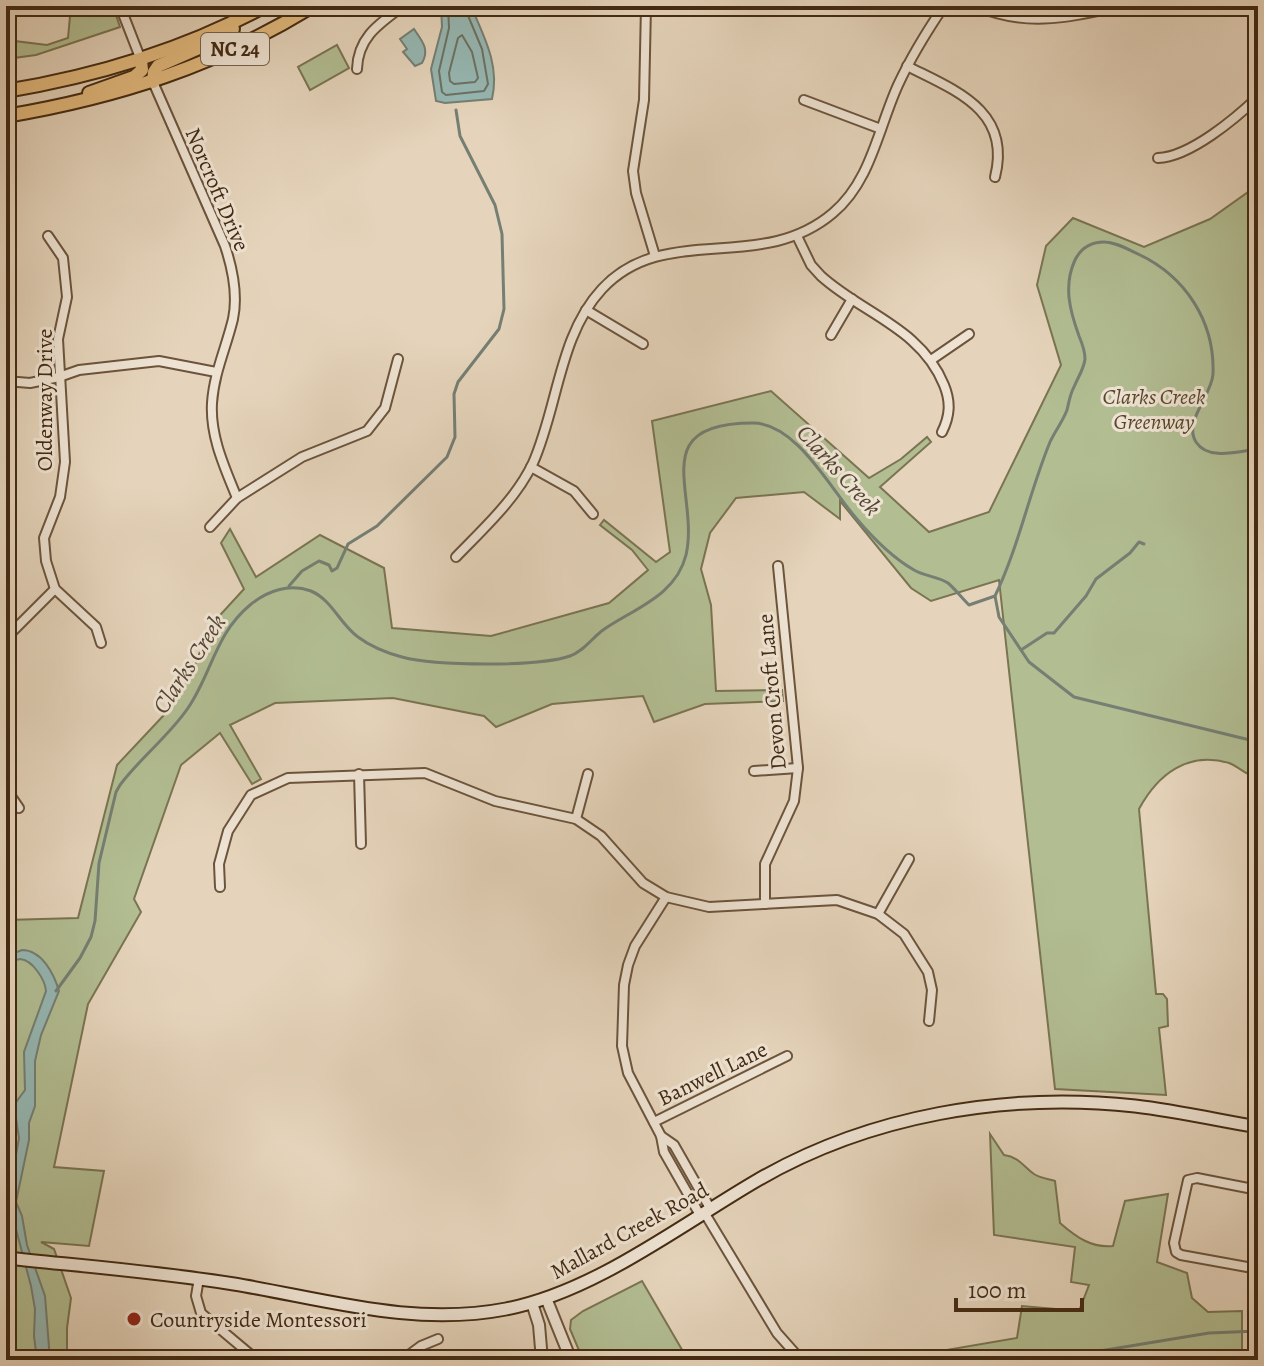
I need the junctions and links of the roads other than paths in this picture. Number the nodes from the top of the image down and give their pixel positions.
1 (120, 6) edge
2 (313, 6) edge
3 (403, 6) edge
4 (646, 6) edge
5 (944, 6) edge
6 (976, 6) edge
7 (1121, 6) edge
8 (263, 7) edge
9 (141, 60) junction
10 (907, 66) junction
11 (360, 69) dead end
12 (153, 82) junction
13 (6, 91) edge
14 (1258, 97) edge
15 (804, 100) dead end
16 (56, 106) junction
17 (6, 116) edge
18 (881, 129) junction
19 (1158, 158) dead end
20 (995, 177) dead end
21 (48, 236) dead end
22 (797, 236) junction
23 (655, 256) junction
24 (852, 299) junction
25 (586, 310) junction
26 (969, 334) dead end
27 (831, 335) dead end
28 (643, 344) dead end
29 (398, 359) dead end
30 (931, 360) junction
31 (216, 372) junction
32 (59, 377) junction
33 (6, 381) edge
34 (942, 432) dead end
35 (531, 467) junction
36 (237, 498) junction
37 (593, 514) dead end
38 (210, 527) dead end
39 (456, 557) dead end
40 (778, 566) dead end
41 (55, 589) junction
42 (6, 638) edge
43 (101, 643) dead end
44 (798, 768) junction
45 (754, 771) dead end
46 (359, 774) junction
47 (588, 774) dead end
48 (6, 789) edge
49 (19, 808) dead end
50 (576, 819) junction
51 (361, 844) dead end
52 (909, 859) dead end
53 (220, 887) dead end
54 (666, 897) junction
55 (765, 904) junction
56 (878, 914) junction
57 (929, 1021) dead end
58 (787, 1056) dead end
59 (654, 1122) junction
60 (1258, 1127) edge
61 (1258, 1190) edge
62 (705, 1212) junction
63 (6, 1258) edge
64 (1258, 1269) edge
65 (199, 1278) junction
66 (546, 1298) junction
67 (532, 1303) junction
68 (438, 1339) dead end
69 (257, 1360) edge
70 (402, 1360) edge
71 (542, 1360) edge
72 (571, 1360) edge
73 (801, 1360) edge

1 - 9 street
2 - 12 main road, NC 24
3 - 11 street
4 - 23 street
5 - 10 street
6 - 7 street
8 - 9 main road, NC 24
8 - 12 main road
9 - 13 main road, NC 24
9 - 16 main road
10 - 18 street
10 - 20 street
12 - 16 main road, NC 24
12 - 31 street, Norcroft Drive
14 - 19 street
15 - 18 street
16 - 17 main road, NC 24
18 - 22 street
21 - 32 street, Oldenway Drive
22 - 23 street
22 - 24 street
23 - 25 street
24 - 27 street
24 - 30 street
25 - 28 street
25 - 35 street
26 - 30 street
29 - 36 street
30 - 34 street
31 - 32 street
31 - 36 street, Norcroft Drive
32 - 33 street
32 - 41 street, Oldenway Drive
35 - 37 street
35 - 39 street
36 - 38 street
40 - 44 street, Devon Croft Lane
41 - 42 street
41 - 43 street
44 - 45 street
44 - 55 street, Devon Croft Lane
46 - 50 street
46 - 51 street
46 - 53 street
47 - 50 street
48 - 49 street
50 - 54 street
52 - 56 street
54 - 55 street
54 - 59 street
55 - 56 street
56 - 57 street
58 - 59 street, Banwell Lane
59 - 62 street
60 - 62 main road, Mallard Creek Road
61 - 64 street
62 - 66 main road, Mallard Creek Road
62 - 73 street
63 - 65 main road, Mallard Creek Road
65 - 67 main road, Mallard Creek Road
65 - 69 street
66 - 67 main road, Mallard Creek Road
66 - 72 street
67 - 71 street
68 - 70 street

